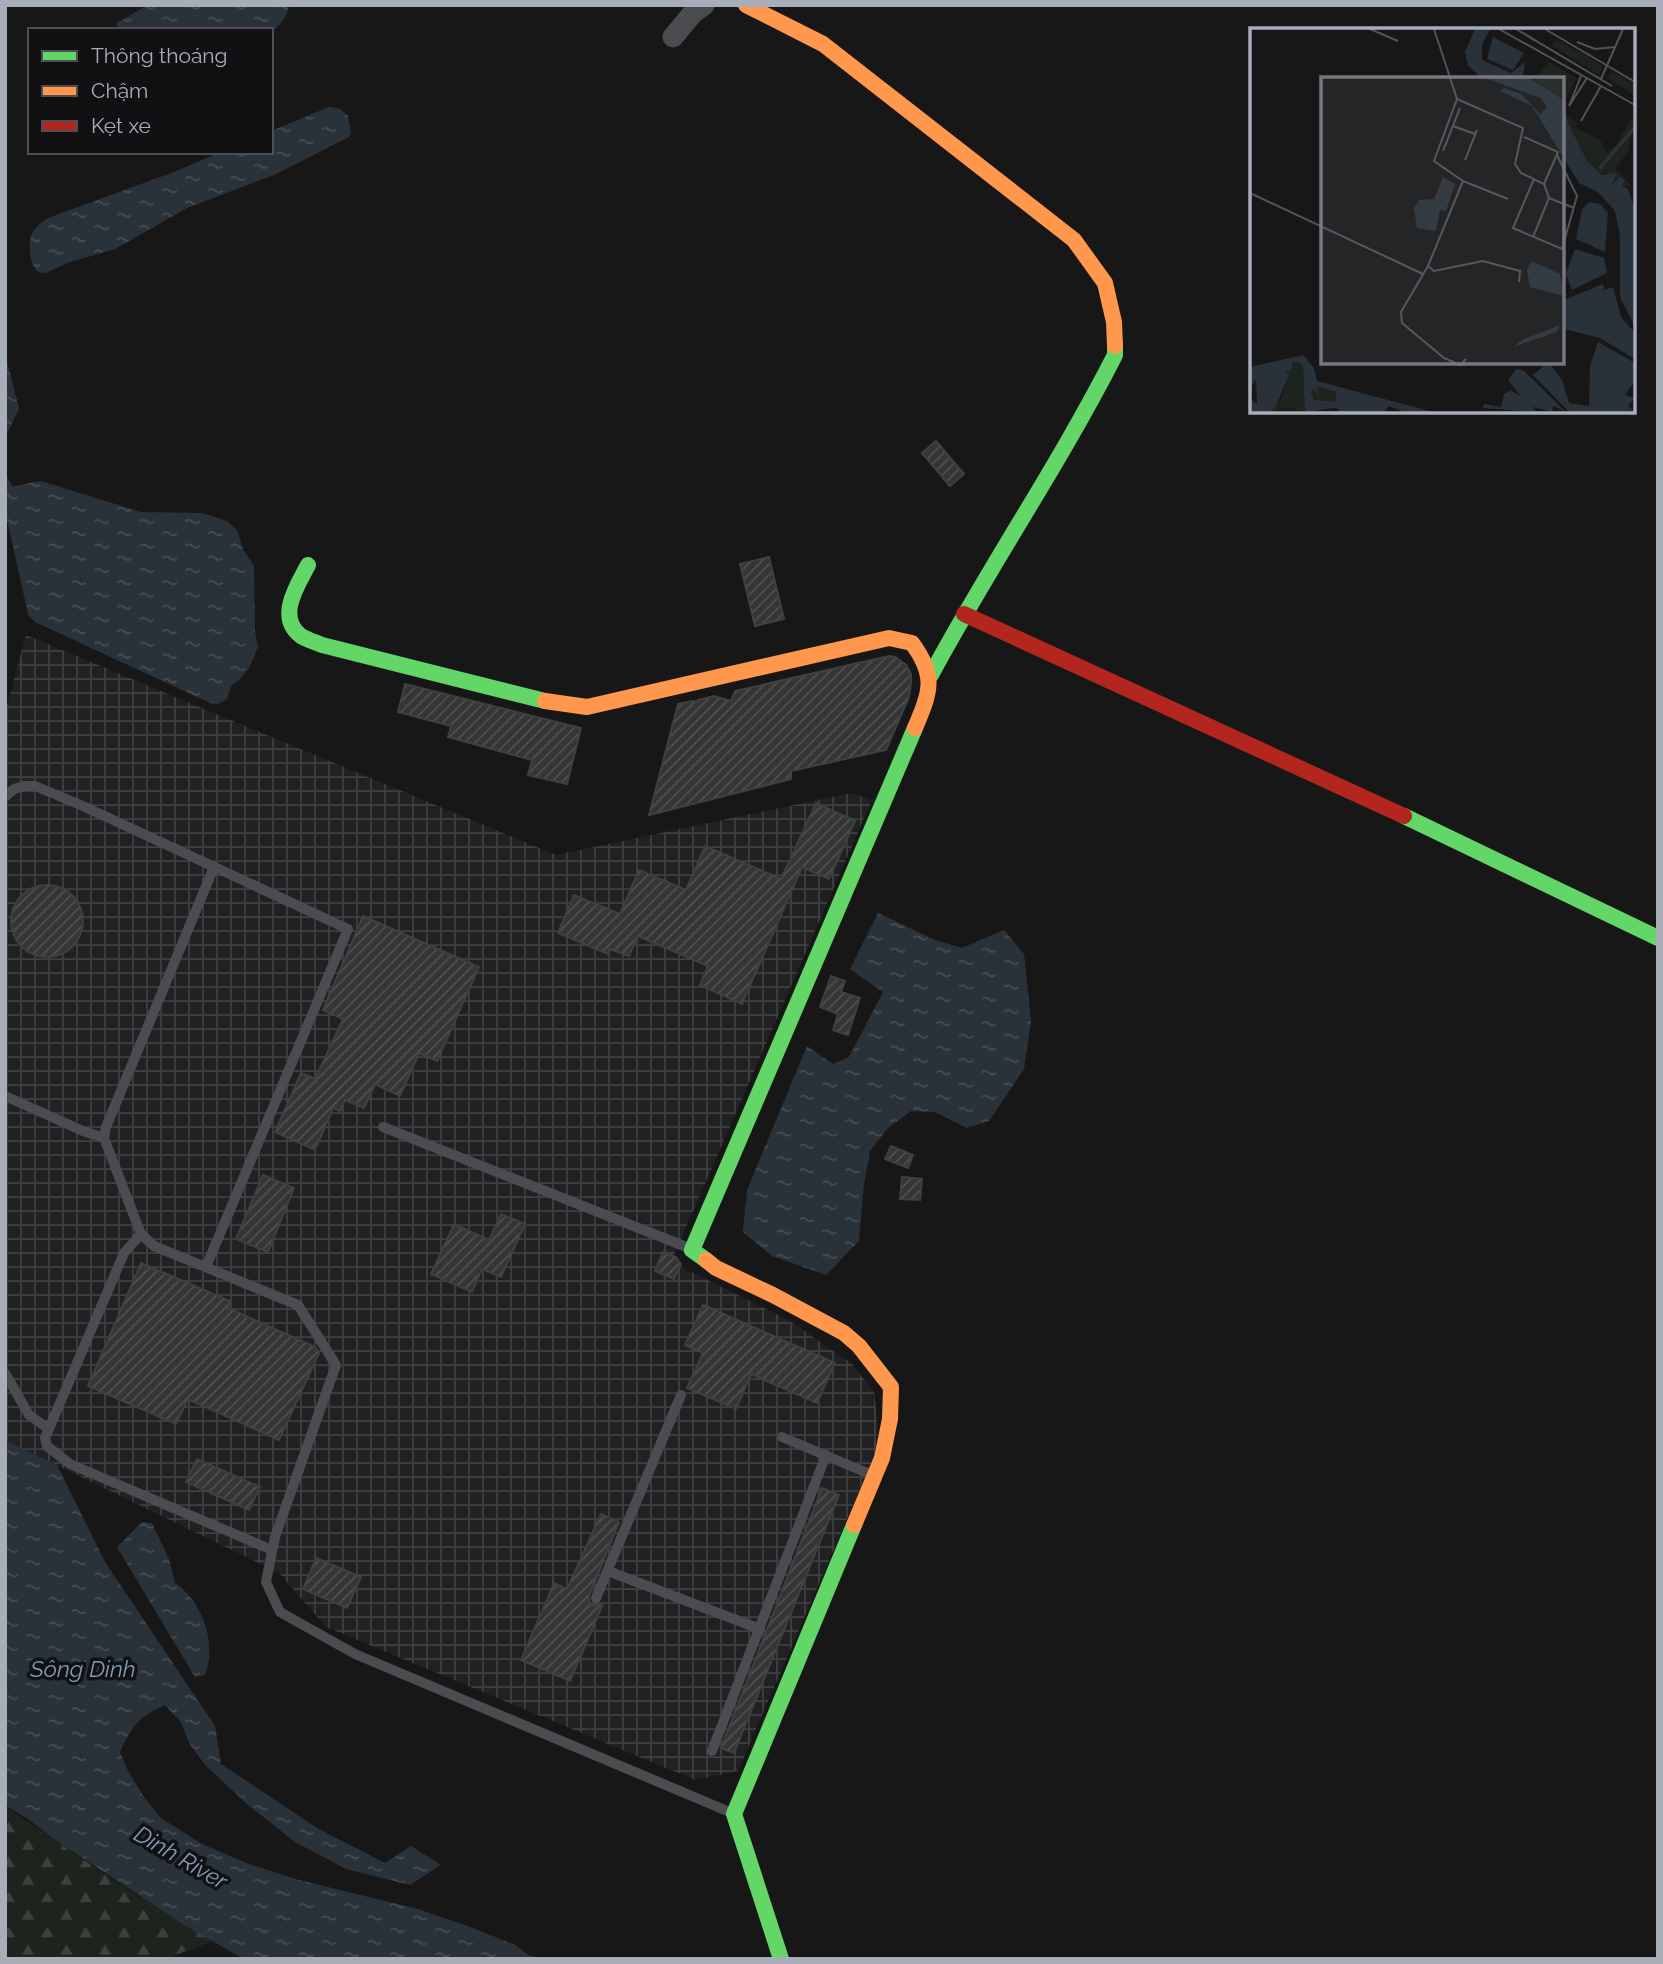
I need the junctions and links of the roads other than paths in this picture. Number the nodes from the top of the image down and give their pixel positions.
1 (704, 5) edge
2 (746, 5) edge
3 (673, 37) dead end
4 (308, 565) dead end
5 (964, 614) junction
6 (931, 675) junction
7 (5, 797) edge
8 (214, 867) junction
9 (1658, 938) edge
10 (5, 1097) edge
11 (383, 1127) dead end
12 (104, 1138) junction
13 (141, 1234) junction
14 (692, 1250) junction
15 (206, 1267) junction
16 (5, 1373) edge
17 (681, 1395) dead end
18 (48, 1429) junction
19 (782, 1437) dead end
20 (826, 1455) junction
21 (875, 1476) junction
22 (272, 1550) junction
23 (608, 1571) junction
24 (596, 1598) dead end
25 (760, 1629) junction
26 (712, 1751) dead end
27 (734, 1814) junction
28 (781, 1959) edge

1 - 3 street
2 - 5 street
4 - 6 street
5 - 6 street
5 - 9 street
6 - 14 street
7 - 8 lane
8 - 12 lane
8 - 15 lane
10 - 12 lane
11 - 14 lane
12 - 13 lane
13 - 15 lane
13 - 18 lane
14 - 21 street
15 - 22 lane
16 - 18 lane
17 - 23 lane
18 - 22 lane
19 - 20 lane
20 - 21 lane
20 - 25 lane
21 - 27 street
22 - 27 lane
23 - 24 lane
23 - 25 lane
25 - 26 lane
27 - 28 street

